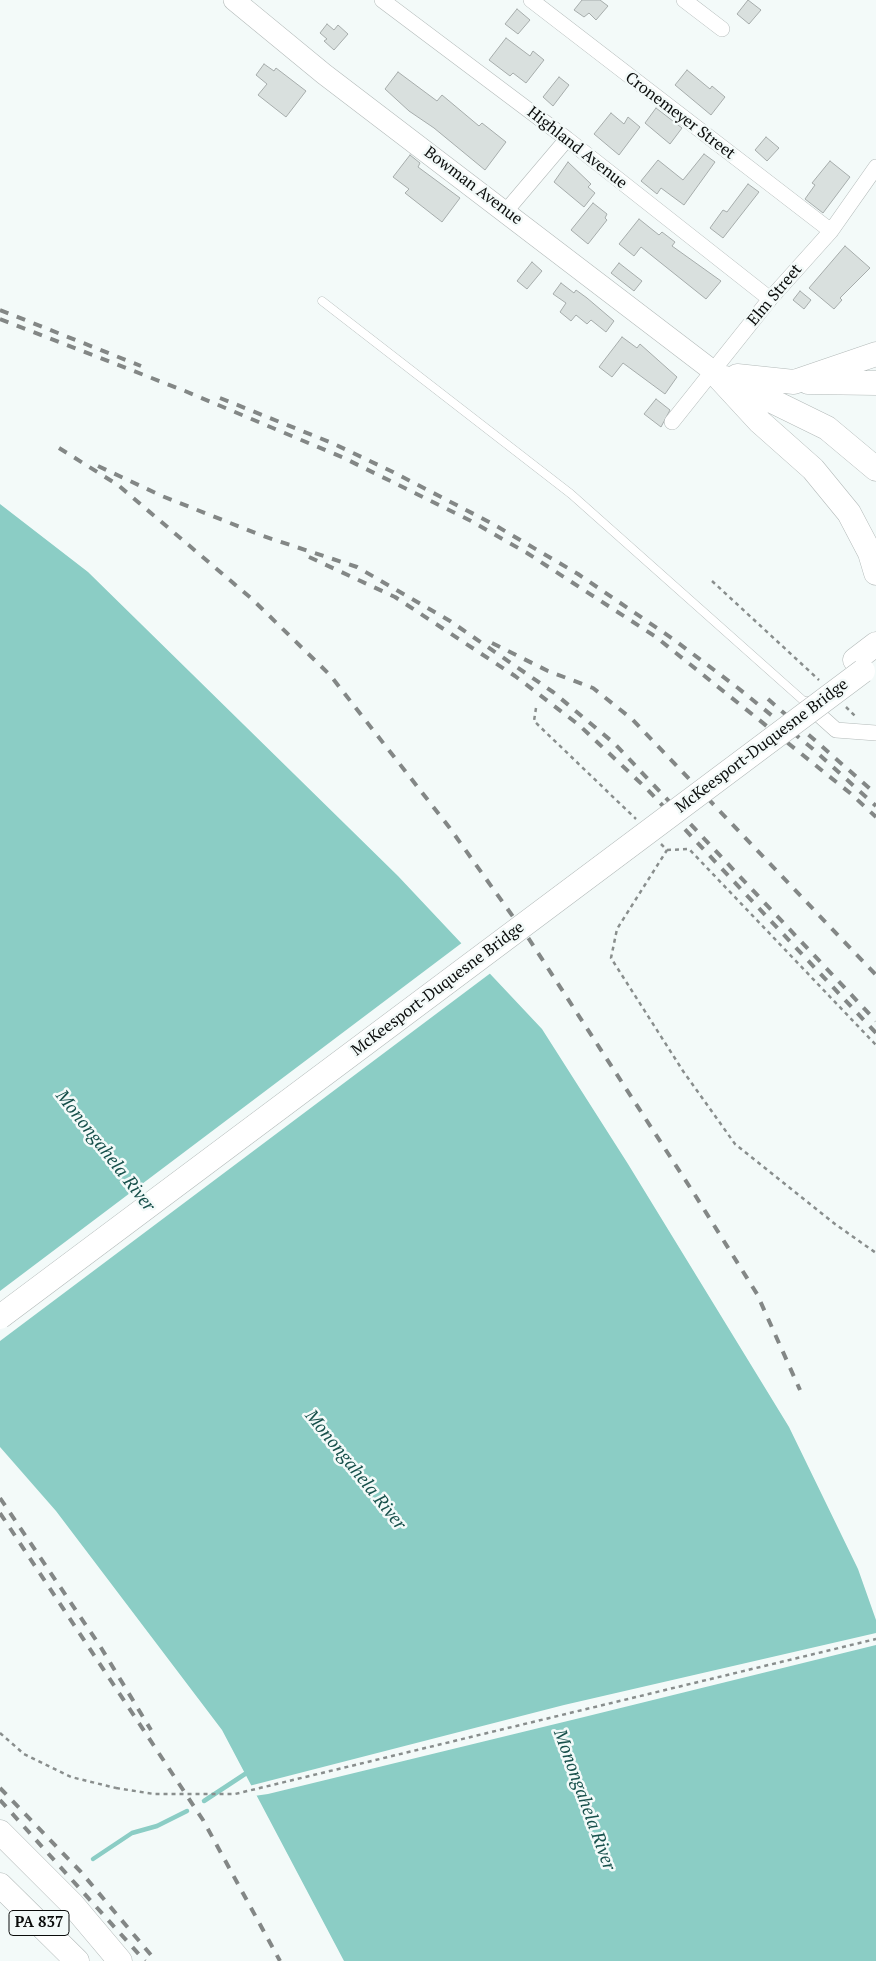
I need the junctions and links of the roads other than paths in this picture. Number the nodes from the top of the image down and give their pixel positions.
1 (234, 0) edge
2 (382, 0) edge
3 (531, 0) edge
4 (684, 0) edge
5 (722, 29) dead end
6 (567, 139) junction
7 (876, 167) edge
8 (506, 211) junction
9 (831, 231) junction
10 (770, 299) junction
11 (322, 300) dead end
12 (876, 354) edge
13 (713, 371) junction
14 (794, 382) junction
15 (876, 383) edge
16 (672, 422) dead end
17 (876, 469) edge
18 (876, 572) edge
19 (870, 652) edge
20 (806, 703) joint
21 (874, 733) edge
22 (0, 1302) edge
23 (0, 1318) edge
24 (0, 1832) edge
25 (0, 1850) edge
26 (3, 1886) edge
27 (67, 1910) junction
28 (77, 1961) edge
29 (104, 1961) edge
30 (120, 1961) edge

1 - 8 main road, Bowman Avenue
2 - 6 street, Highland Avenue
3 - 9 street, Cronemeyer Street
4 - 5 street
6 - 8 street
6 - 10 street, Highland Avenue
7 - 9 street, Elm Street
8 - 13 main road, Bowman Avenue
9 - 10 street, Elm Street
10 - 13 street, Elm Street
11 - 20 lane
12 - 14 main road
13 - 14 main road
13 - 16 street, Elm Street
13 - 17 main road
13 - 18 main road
14 - 15 main road
19 - 22 main road, McKeesport-Duquesne Bridge
19 - 23 main road, McKeesport-Duquesne Bridge, bridge
20 - 21 street
24 - 27 main road, PA 837
25 - 27 main road
26 - 28 main road, PA 837
27 - 29 main road
27 - 30 main road, PA 837

